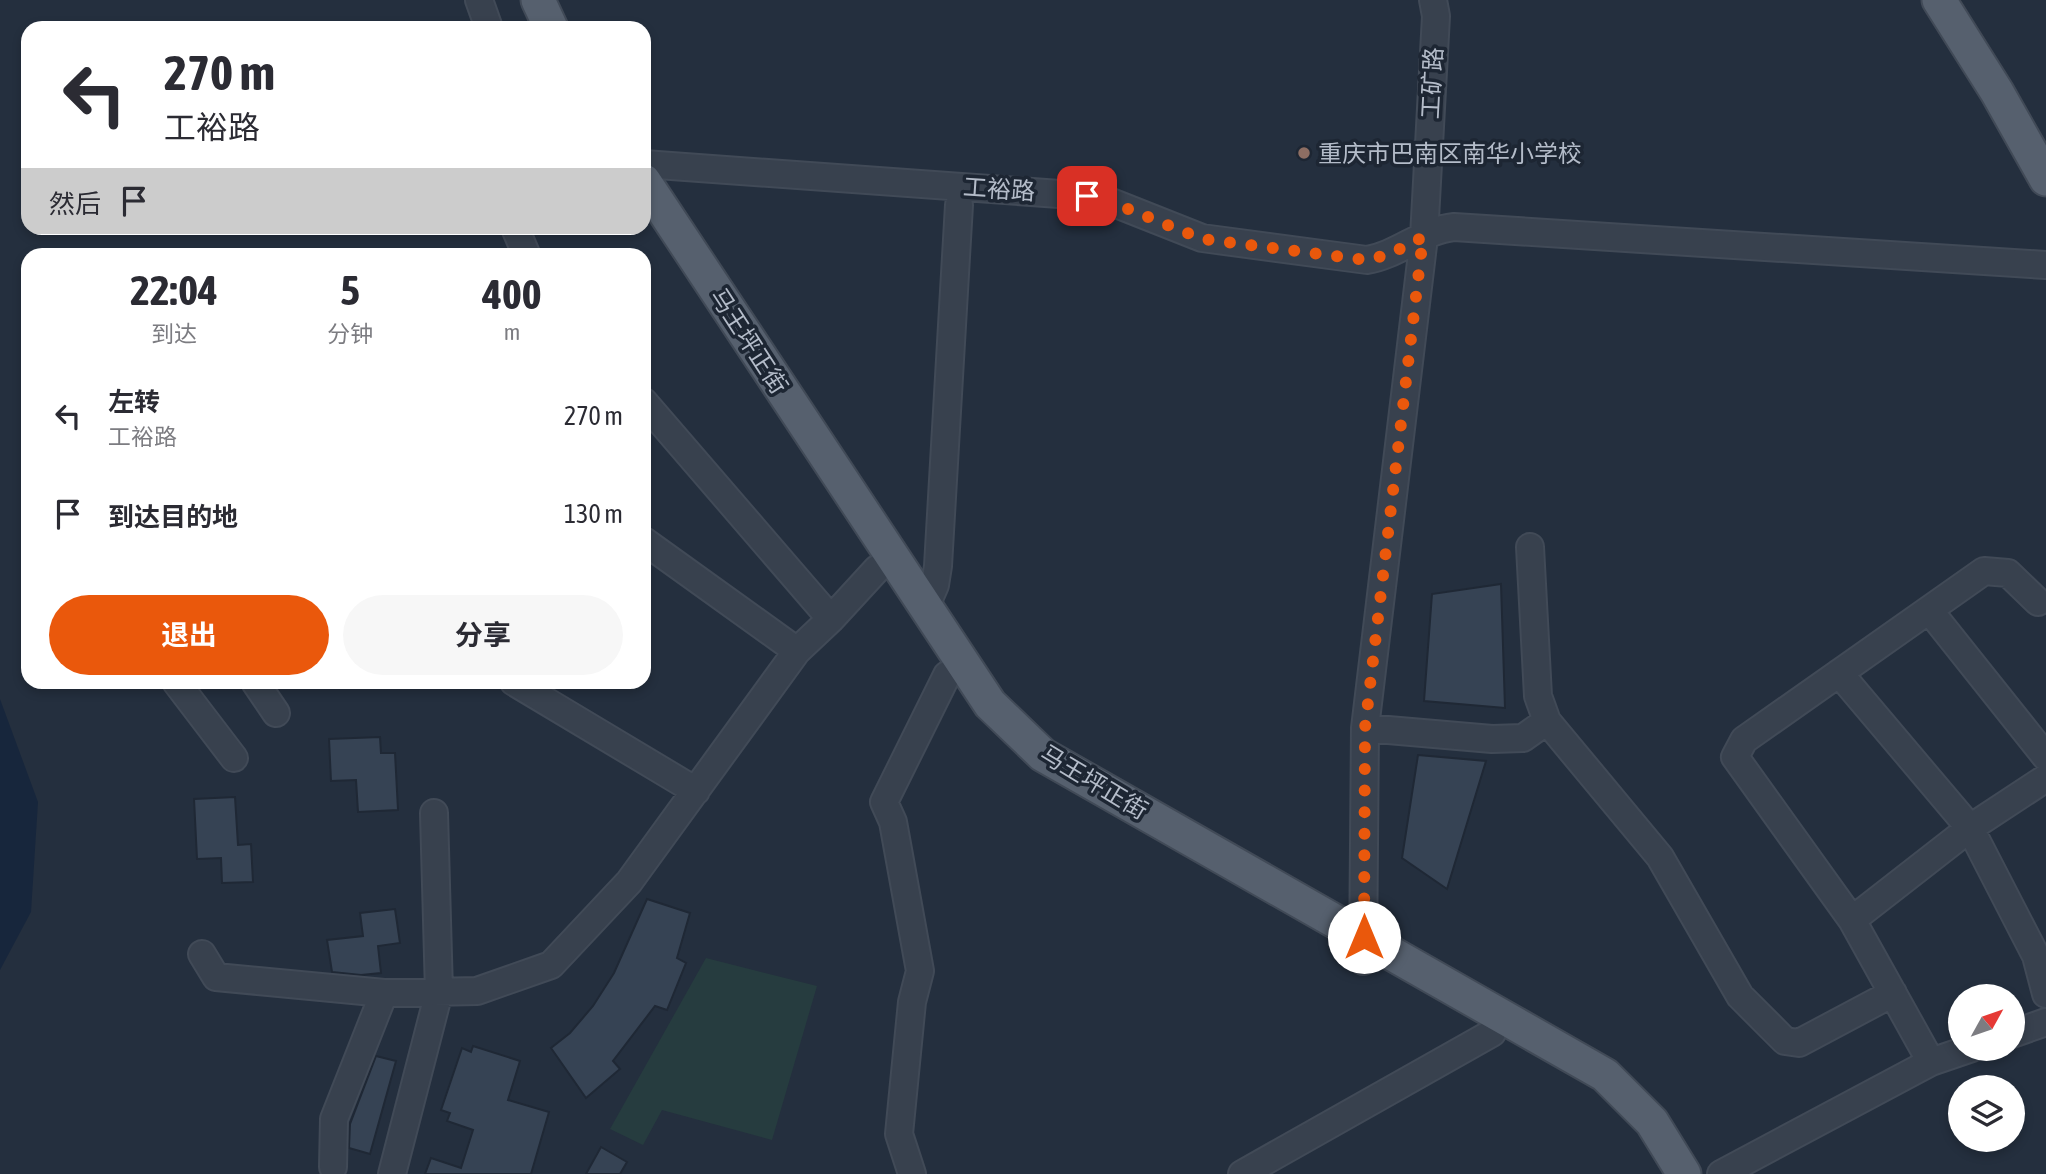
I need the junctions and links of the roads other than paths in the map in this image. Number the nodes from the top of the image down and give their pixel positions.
1 (479, 0) edge
2 (514, 0) edge
3 (538, 0) edge
4 (1433, 0) edge
5 (1939, 0) edge
6 (1962, 0) edge
7 (486, 21) edge
8 (524, 21) edge
9 (548, 21) edge
10 (2046, 144) edge
11 (651, 165) edge
12 (2046, 180) edge
13 (651, 181) edge
14 (651, 191) edge
15 (959, 205) junction
16 (651, 227) edge
17 (1422, 244) junction
18 (2046, 265) edge
19 (2046, 281) edge
20 (651, 410) edge
21 (651, 546) edge
22 (1530, 547) dead end
23 (877, 569) junction
24 (2038, 602) dead end
25 (925, 608) junction
26 (1929, 610) junction
27 (831, 619) junction
28 (797, 651) junction
29 (1839, 673) junction
30 (947, 675) junction
31 (181, 689) edge
32 (260, 689) edge
33 (526, 689) edge
34 (276, 713) dead end
35 (1547, 721) junction
36 (1365, 728) junction
37 (2046, 757) edge
38 (234, 758) dead end
39 (2046, 778) edge
40 (695, 791) junction
41 (434, 813) dead end
42 (1970, 828) junction
43 (1852, 920) junction
44 (1364, 949) junction
45 (202, 954) dead end
46 (2041, 954) edge
47 (439, 992) junction
48 (384, 993) junction
49 (1893, 993) junction
50 (2046, 994) edge
51 (2046, 1022) edge
52 (2025, 1029) edge
53 (1492, 1033) junction
54 (1948, 1056) edge
55 (1931, 1062) junction
56 (333, 1167) dead end
57 (392, 1174) edge
58 (912, 1174) edge
59 (1242, 1174) edge
60 (1658, 1174) edge
61 (1684, 1174) edge
62 (1721, 1174) edge

1 - 7 street
2 - 8 main road
3 - 9 main road
4 - 17 street, 工矿路
5 - 12 main road
6 - 10 main road
11 - 17 street, 工裕路
13 - 15 street, 工裕路
14 - 25 main road, 马王坪正街
15 - 17 street, 工裕路
15 - 25 street
16 - 23 main road, 马王坪正街
17 - 18 street
17 - 19 street
17 - 36 street, 工矿路
20 - 27 street
21 - 28 street
22 - 35 street
23 - 27 street
23 - 30 main road, 马王坪正街
24 - 26 street
25 - 44 main road, 马王坪正街
26 - 29 street
26 - 37 street
27 - 28 street
28 - 40 street
29 - 42 street
29 - 43 street
30 - 44 main road, 马王坪正街
30 - 58 street
31 - 38 street
32 - 34 street
33 - 40 street
35 - 36 street
35 - 49 street
36 - 44 street, 工矿路
39 - 42 street
40 - 47 street
41 - 47 street
42 - 43 street
42 - 46 street
43 - 49 street
44 - 53 main road, 马王坪正街
44 - 61 main road, 马王坪正街
45 - 48 street
46 - 50 street
47 - 48 street
47 - 57 street
48 - 56 street
49 - 55 street
51 - 52 street
53 - 59 street
53 - 60 main road, 马王坪正街
54 - 55 street
55 - 62 street

